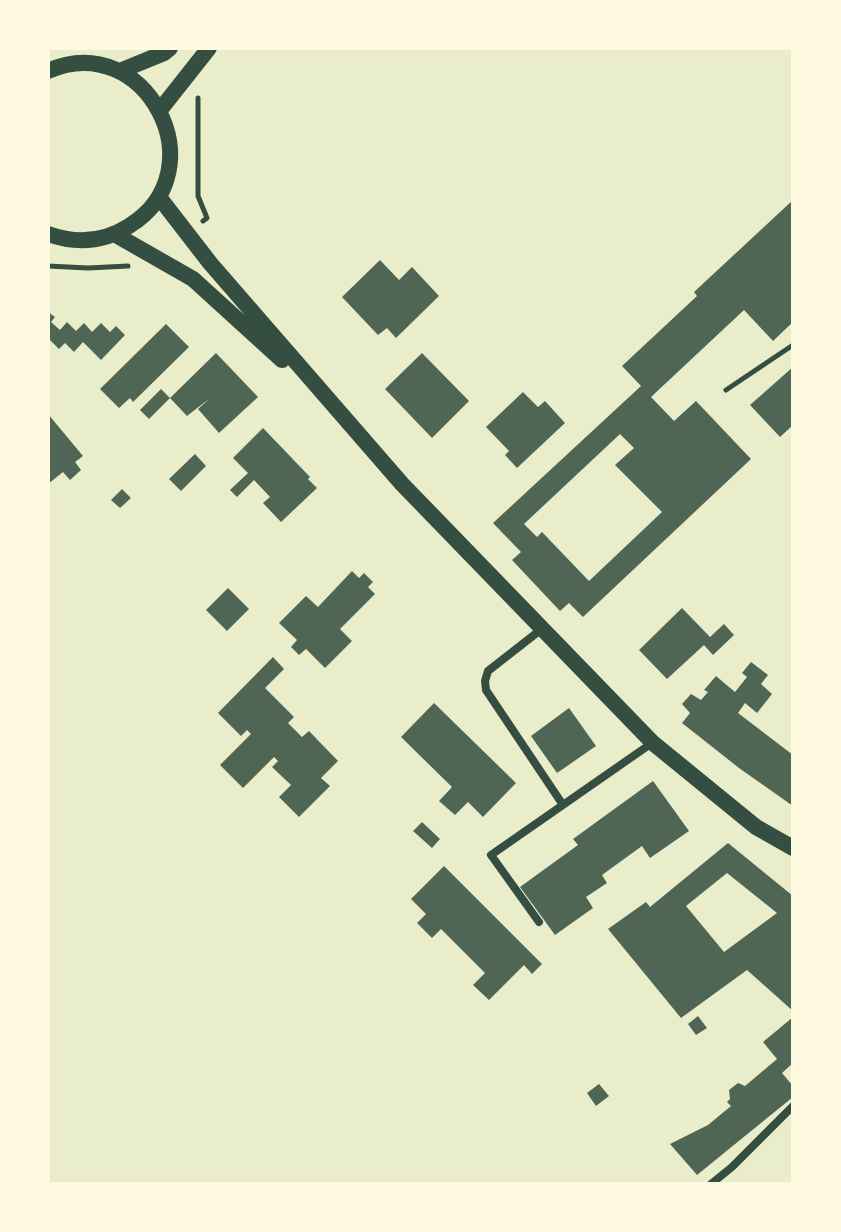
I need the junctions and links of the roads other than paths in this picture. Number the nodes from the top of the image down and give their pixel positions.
1 (170, 48) edge
2 (209, 48) edge
3 (48, 71) edge
4 (120, 71) junction
5 (160, 110) junction
6 (159, 197) junction
7 (48, 234) edge
8 (116, 235) junction
9 (334, 406) junction
10 (544, 627) junction
11 (653, 743) junction
12 (563, 805) junction
13 (793, 848) edge
14 (539, 922) dead end
15 (793, 1106) edge
16 (711, 1184) edge

1 - 4 main road
2 - 5 main road
3 - 4 main road
4 - 5 main road
5 - 6 main road
6 - 8 main road
6 - 9 main road
7 - 8 main road
8 - 9 main road
9 - 10 main road
10 - 11 main road
10 - 12 street
11 - 12 street
11 - 13 main road
12 - 14 street
15 - 16 street

